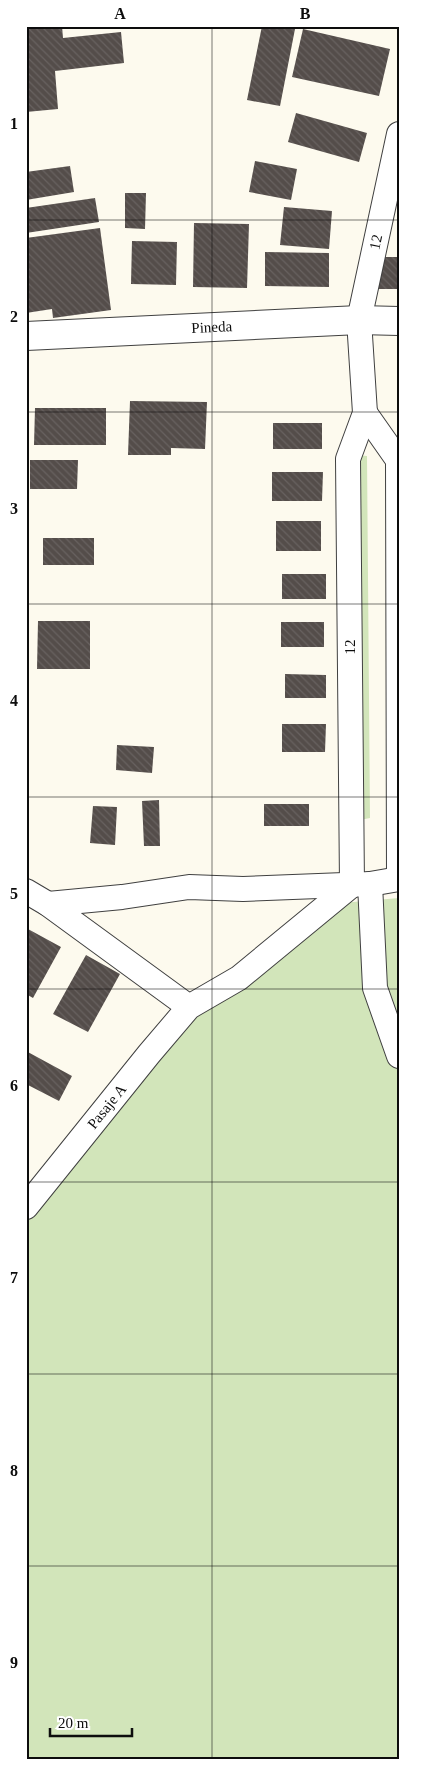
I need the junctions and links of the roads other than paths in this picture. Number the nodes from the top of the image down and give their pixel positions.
1 (399, 134) edge
2 (359, 320) junction
3 (399, 321) edge
4 (26, 336) edge
5 (365, 413) junction
6 (399, 879) edge
7 (361, 884) junction
8 (26, 891) edge
9 (48, 904) junction
10 (189, 1007) junction
11 (399, 1056) edge
12 (26, 1207) edge

1 - 2 street, 12
2 - 3 street, Pineda
2 - 4 street, Pineda
2 - 5 street, 12
5 - 6 street
5 - 7 street, 12
6 - 7 street, Pasaje A
7 - 9 street
7 - 10 street, Pasaje A
7 - 11 street, 12
8 - 9 street
9 - 10 street
10 - 12 street, Pasaje A

